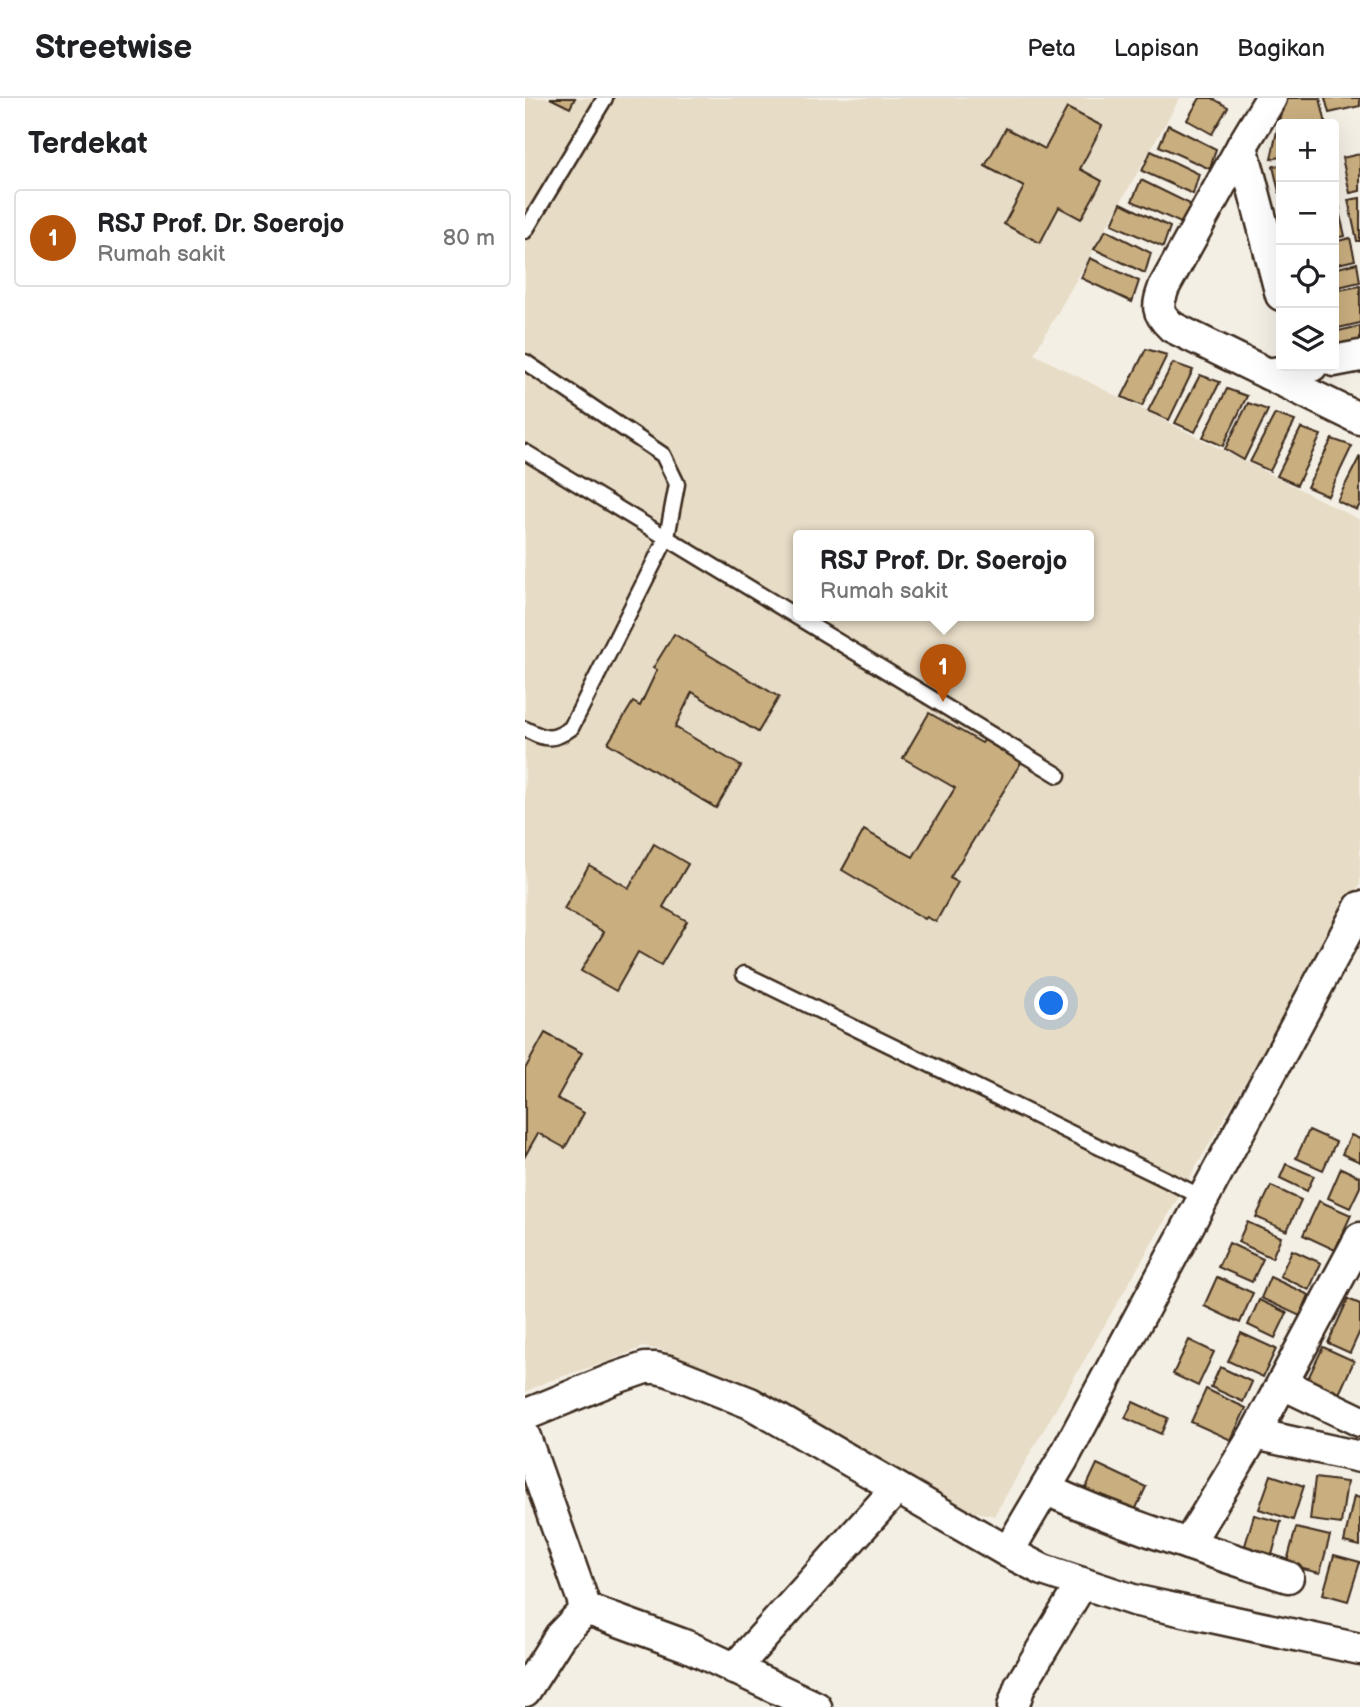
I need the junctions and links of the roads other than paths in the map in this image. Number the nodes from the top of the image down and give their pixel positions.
1 (605, 98) edge
2 (1271, 98) edge
3 (1242, 146) junction
4 (525, 231) edge
5 (1276, 276) edge
6 (1360, 356) edge
7 (1339, 360) edge
8 (525, 362) edge
9 (1283, 371) edge
10 (1268, 374) junction
11 (1360, 419) edge
12 (525, 452) edge
13 (667, 537) junction
14 (793, 614) edge
15 (805, 621) edge
16 (525, 729) edge
17 (1058, 775) dead end
18 (1360, 907) edge
19 (744, 974) dead end
20 (1204, 1198) junction
21 (1356, 1253) edge
22 (1283, 1384) junction
23 (525, 1415) edge
24 (1360, 1421) edge
25 (1255, 1434) junction
26 (525, 1437) edge
27 (1360, 1457) edge
28 (897, 1488) junction
29 (1045, 1489) junction
30 (1188, 1544) junction
31 (1008, 1552) junction
32 (1288, 1577) dead end
33 (1082, 1583) junction
34 (586, 1609) junction
35 (1360, 1649) edge
36 (734, 1669) junction
37 (525, 1691) edge
38 (817, 1707) edge
39 (1013, 1707) edge

1 - 4 lane
2 - 3 street
3 - 5 street
3 - 10 street
6 - 7 street
8 - 13 lane
9 - 10 street
10 - 11 street
12 - 13 lane
13 - 14 lane
13 - 16 lane
15 - 17 lane
18 - 20 street
19 - 20 lane
20 - 29 street
21 - 22 street
22 - 24 street
22 - 25 street
23 - 28 street
25 - 27 street
25 - 30 street
26 - 34 street
28 - 31 street
28 - 36 street
29 - 30 street
29 - 31 street
30 - 32 street
31 - 33 street
33 - 35 street
33 - 39 street
34 - 36 street
34 - 37 street
36 - 38 street

